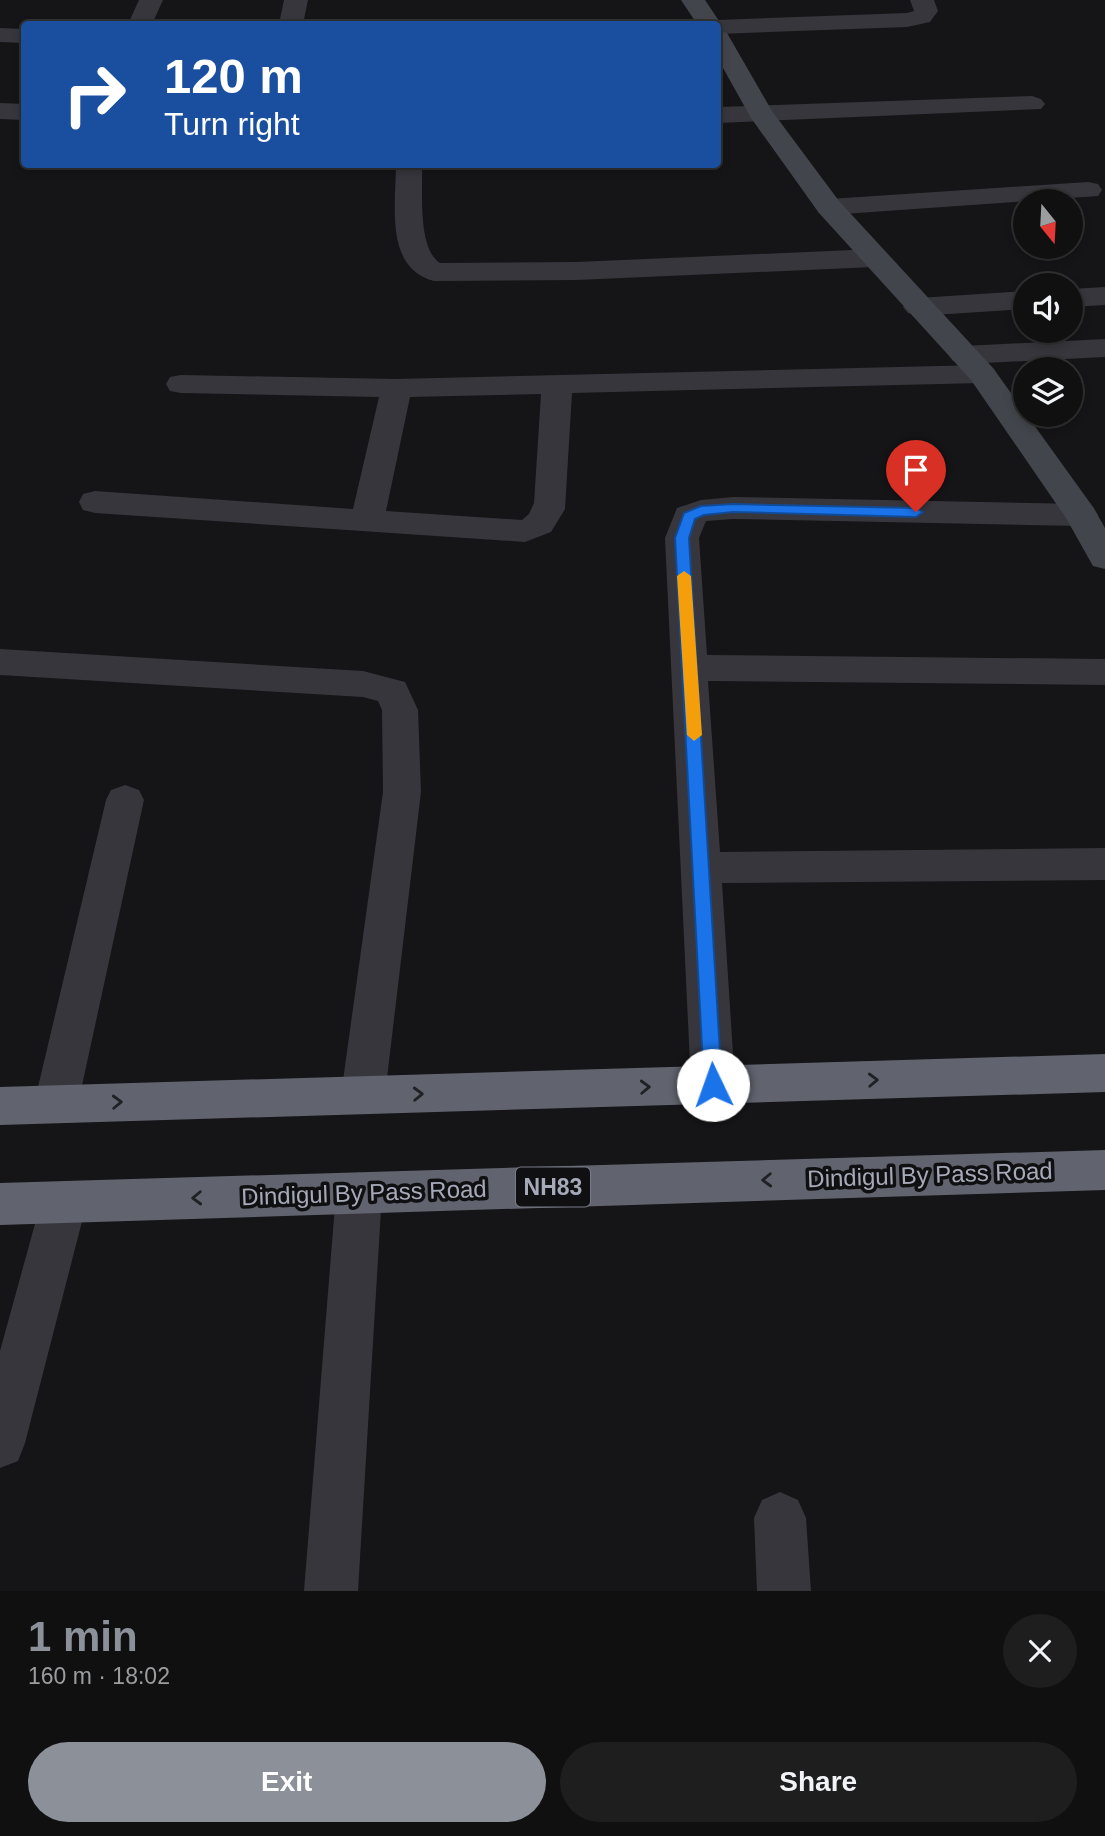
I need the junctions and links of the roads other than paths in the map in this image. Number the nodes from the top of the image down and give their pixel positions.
1 (151, 0) edge
2 (296, 0) edge
3 (693, 0) edge
4 (922, 0) edge
5 (141, 21) edge
6 (292, 21) edge
7 (707, 21) edge
8 (721, 27) edge
9 (0, 35) edge
10 (21, 36) edge
11 (721, 43) edge
12 (1032, 104) dead end
13 (0, 111) edge
14 (21, 112) edge
15 (760, 113) junction
16 (721, 115) edge
17 (408, 168) edge
18 (1088, 190) dead end
19 (829, 207) junction
20 (874, 258) junction
21 (1105, 296) edge
22 (1083, 297) edge
23 (1013, 301) edge
24 (918, 307) junction
25 (1105, 348) edge
26 (973, 365) junction
27 (181, 384) dead end
28 (557, 384) junction
29 (396, 388) junction
30 (95, 502) dead end
31 (367, 522) junction
32 (1096, 535) edge
33 (0, 662) edge
34 (691, 668) junction
35 (1105, 672) edge
36 (125, 800) dead end
37 (1105, 864) edge
38 (702, 869) junction
39 (1105, 1073) edge
40 (713, 1085) junction
41 (363, 1095) junction
42 (56, 1104) junction
43 (0, 1106) edge
44 (1105, 1170) edge
45 (359, 1193) junction
46 (64, 1202) junction
47 (0, 1204) edge
48 (0, 1443) edge
49 (780, 1518) dead end
50 (331, 1591) edge
51 (784, 1591) edge

1 - 5 street
2 - 6 street
3 - 7 street
4 - 8 street
9 - 10 street
11 - 15 street
12 - 15 street
13 - 14 street
15 - 16 street
15 - 19 street
17 - 20 street
18 - 19 street
19 - 20 street
20 - 24 street
21 - 22 street
23 - 24 street
24 - 26 street
25 - 26 street
26 - 28 street
26 - 32 street
27 - 29 street
28 - 29 street
28 - 31 street
29 - 31 street
30 - 31 street
32 - 34 street
33 - 41 street
34 - 35 street
34 - 38 street
36 - 42 street
37 - 38 street
38 - 40 street
40 -> 39 highway
41 -> 40 highway
42 -> 41 highway
42 - 43 highway
44 -> 45 highway, Dindigul By Pass Road / NH83
45 -> 46 highway, Dindigul By Pass Road / NH83
45 - 50 street
46 - 47 highway, Dindigul By Pass Road / NH83
46 - 48 street
49 - 51 street

